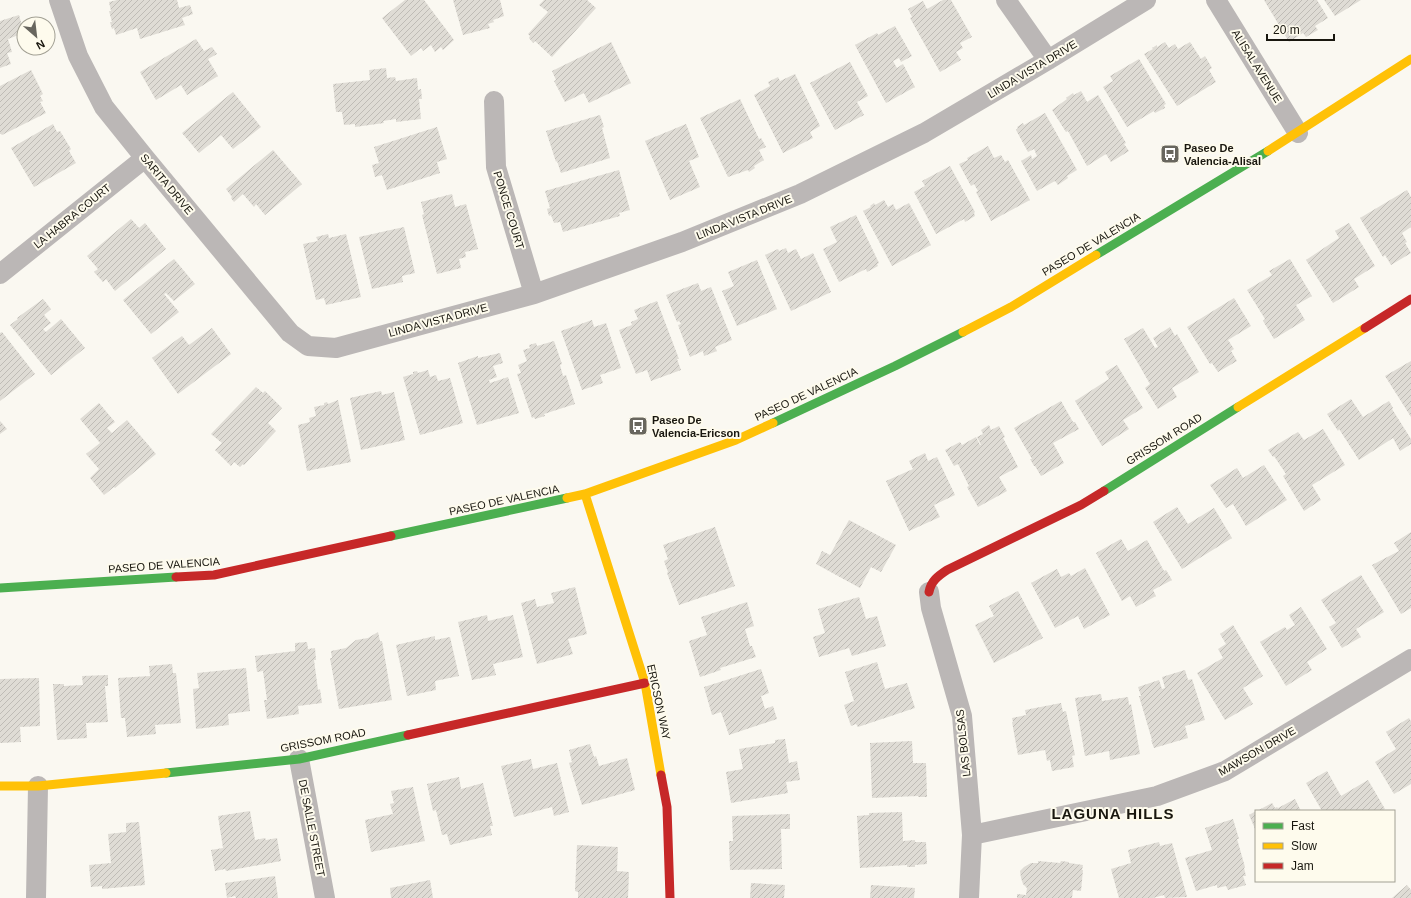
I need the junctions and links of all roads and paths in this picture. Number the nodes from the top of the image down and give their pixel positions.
1 (60, 0) edge
2 (1006, 0) edge
3 (1146, 0) edge
4 (1216, 0) edge
5 (1411, 59) edge
6 (1048, 60) junction
7 (494, 101) dead end
8 (1298, 133) junction
9 (145, 158) junction
10 (0, 274) edge
11 (534, 294) junction
12 (1411, 299) edge
13 (308, 346) joint
14 (585, 494) junction
15 (0, 588) edge
16 (929, 592) joint
17 (1411, 659) edge
18 (645, 683) junction
19 (299, 759) junction
20 (0, 786) edge
21 (38, 786) junction
22 (972, 835) junction
23 (36, 898) edge
24 (325, 898) edge
25 (670, 898) edge
26 (969, 898) edge

1 - 9 street, SARITA DRIVE
2 - 6 street
3 - 6 street, LINDA VISTA DRIVE
4 - 8 street, ALISAL AVENUE
5 - 8 street, PASEO DE VALENCIA
6 - 11 street, LINDA VISTA DRIVE
7 - 11 street, PONCE COURT
8 - 14 street, PASEO DE VALENCIA
9 - 10 street, LA HABRA COURT
9 - 13 street, SARITA DRIVE
11 - 13 street, LINDA VISTA DRIVE
12 - 16 street, GRISSOM ROAD
14 - 15 street, PASEO DE VALENCIA
14 - 18 street, ERICSON WAY
16 - 22 street, LAS BOLSAS
17 - 22 street, MAWSON DRIVE
18 - 19 street, GRISSOM ROAD
18 - 25 street, ERICSON WAY
19 - 21 street, GRISSOM ROAD
19 - 24 street, DE SALLE STREET
20 - 21 street, GRISSOM ROAD
21 - 23 street
22 - 26 street, LAS BOLSAS

